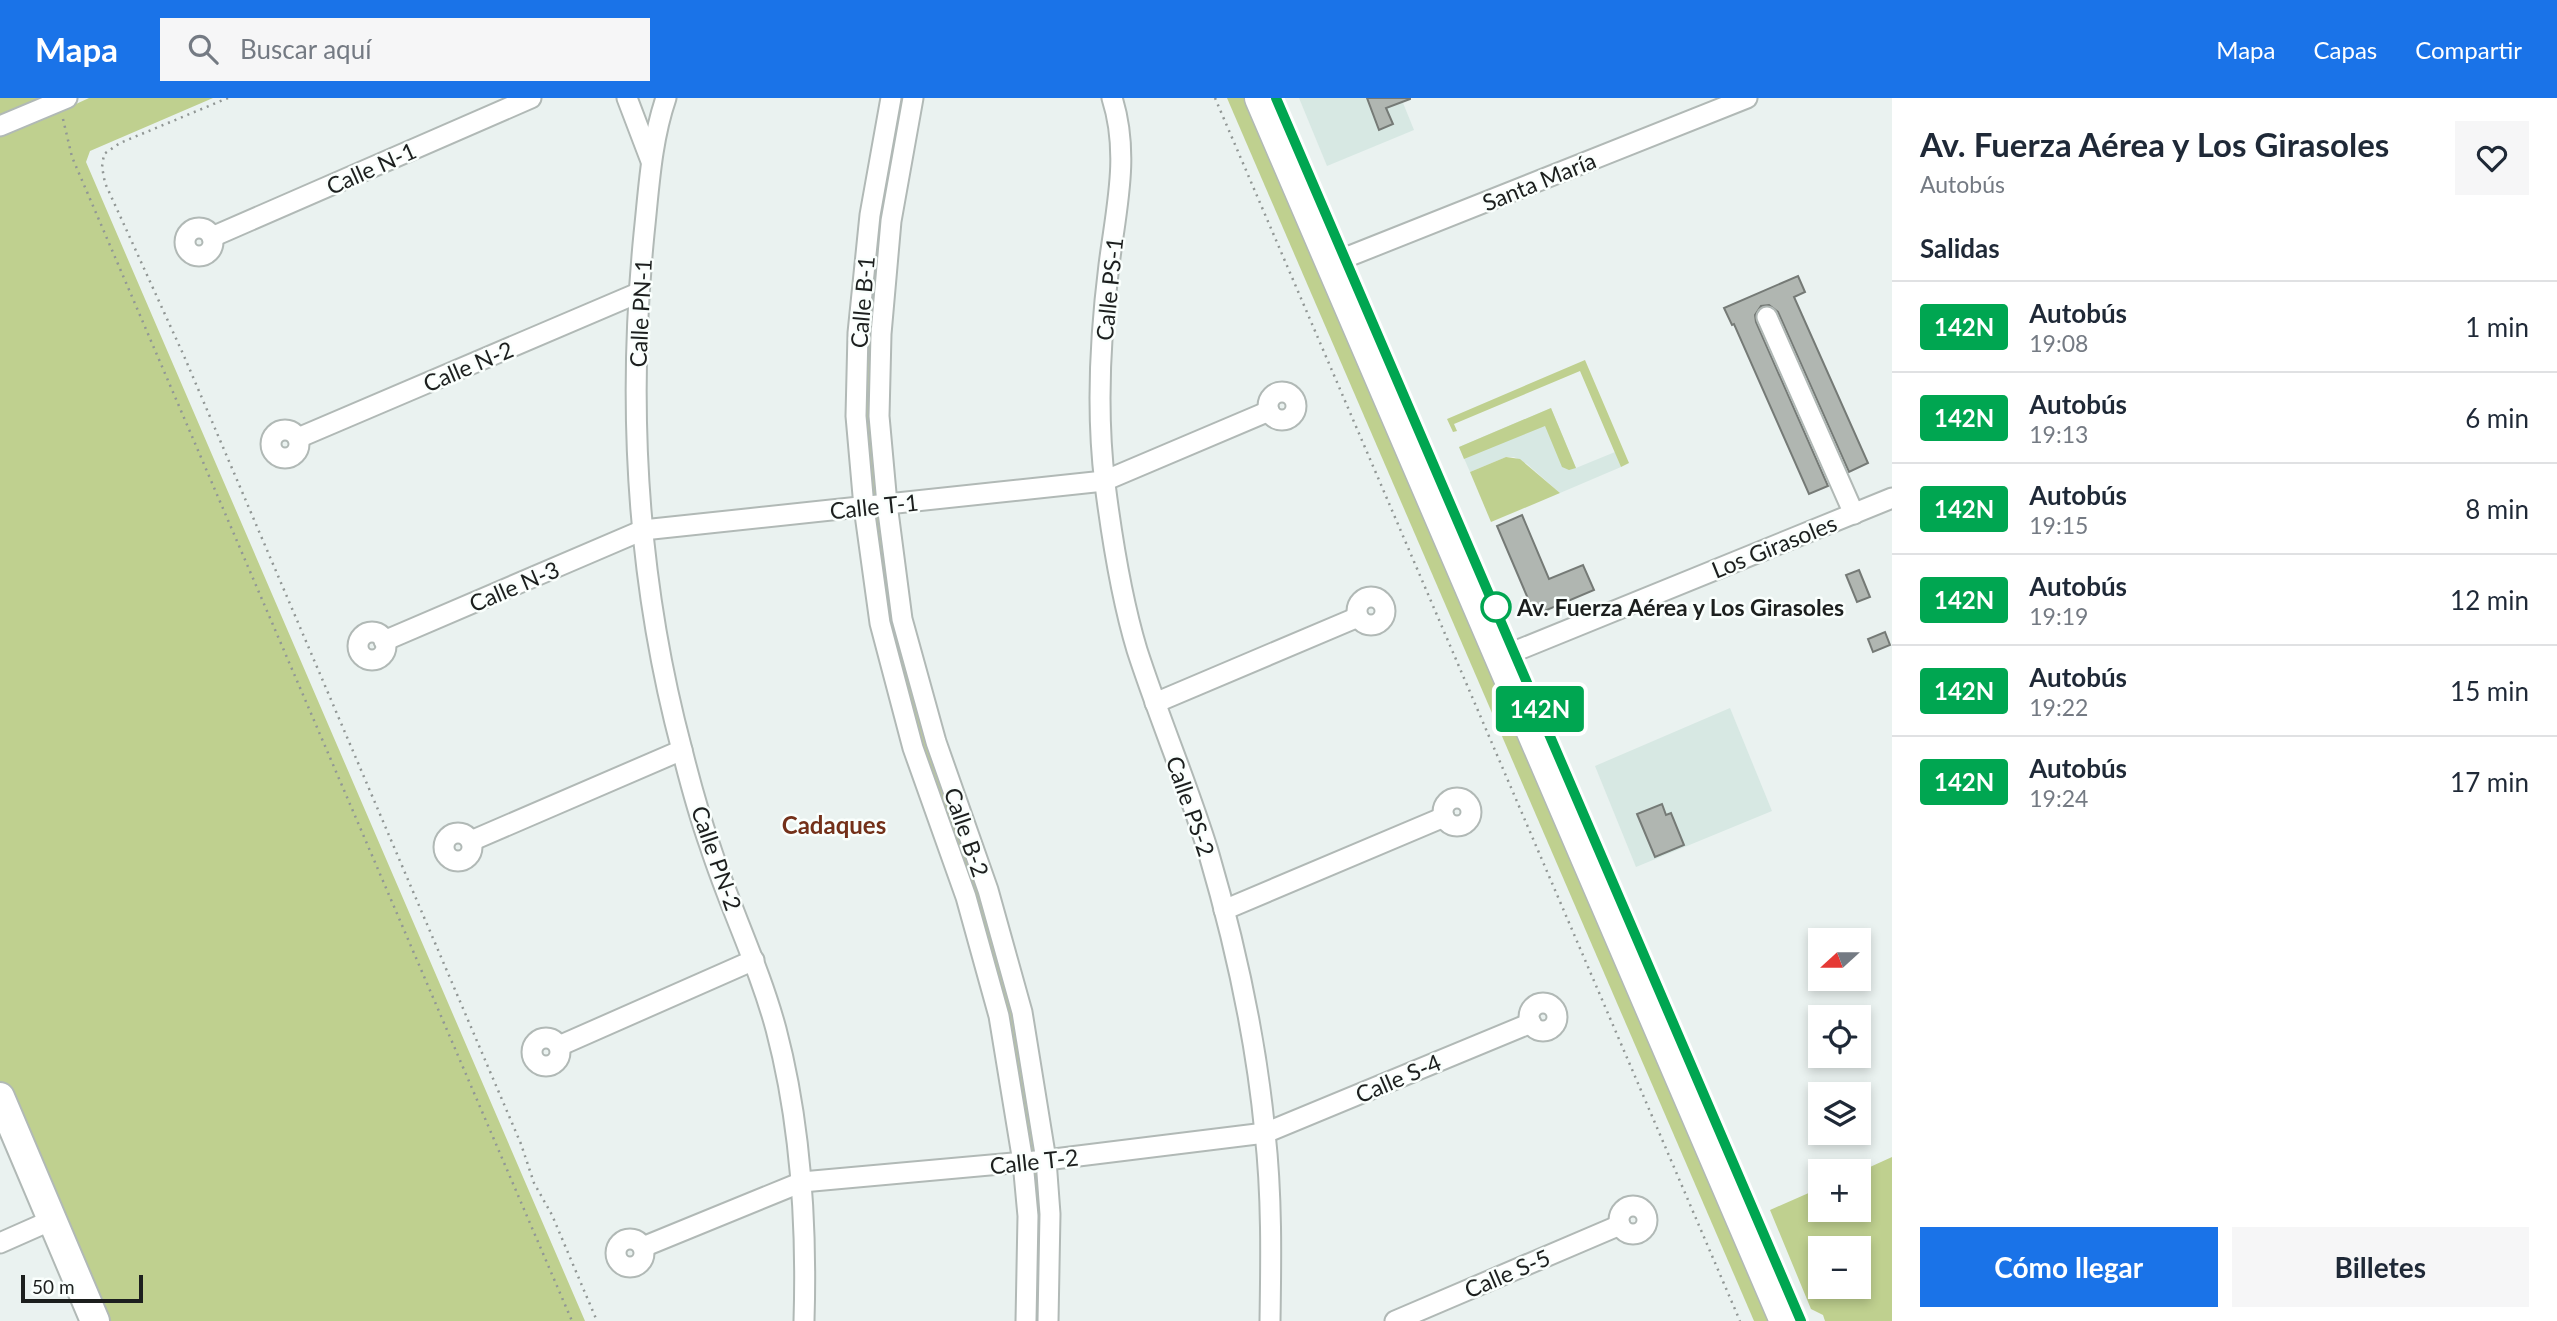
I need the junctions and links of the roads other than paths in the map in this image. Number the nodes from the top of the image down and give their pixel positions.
1 (531, 98) edge
2 (627, 98) edge
3 (666, 98) edge
4 (891, 98) edge
5 (913, 98) edge
6 (1112, 98) edge
7 (1261, 98) edge
8 (1276, 98) edge
9 (1746, 98) edge
10 (63, 100) edge
11 (0, 126) edge
12 (652, 162) junction
13 (870, 215) junction
14 (891, 221) junction
15 (212, 237) dead end
16 (1339, 260) junction
17 (638, 293) junction
18 (1767, 317) dead end
19 (1269, 411) dead end
20 (298, 438) dead end
21 (1104, 481) junction
22 (1892, 498) edge
23 (887, 504) junction
24 (864, 507) junction
25 (1854, 514) junction
26 (643, 530) junction
27 (1358, 617) dead end
28 (384, 641) dead end
29 (1508, 654) junction
30 (1155, 703) junction
31 (682, 751) junction
32 (1444, 817) dead end
33 (471, 841) dead end
34 (1224, 910) junction
35 (754, 960) junction
36 (1531, 1023) dead end
37 (559, 1046) dead end
38 (0, 1097) edge
39 (1265, 1133) junction
40 (1046, 1160) junction
41 (1023, 1162) junction
42 (802, 1182) junction
43 (52, 1220) junction
44 (1620, 1224) dead end
45 (0, 1243) edge
46 (643, 1247) dead end
47 (95, 1321) edge
48 (804, 1321) edge
49 (1026, 1321) edge
50 (1048, 1321) edge
51 (1270, 1321) edge
52 (1395, 1321) edge
53 (1786, 1321) edge
54 (1801, 1321) edge

1 - 15 street, Calle N-1
2 - 12 street
3 - 12 street, Calle PN-1
4 - 13 street, Calle B-1
5 - 14 street, Calle B-1
6 - 21 street, Calle PS-1
7 - 16 main road
8 - 16 main road
9 - 16 street, Santa María
10 - 11 street
12 - 17 street, Calle PN-1
13 - 14 street
13 - 24 street, Calle B-1
14 - 23 street, Calle B-1
16 - 29 main road
17 - 20 street, Calle N-2
17 - 26 street, Calle PN-1
18 - 25 street
19 - 21 street, Calle T-1
21 - 23 street, Calle T-1
21 - 30 street, Calle PS-2
22 - 25 street, Los Girasoles
23 - 24 street, Calle T-1
23 - 40 street, Calle B-2
24 - 26 street, Calle T-1
24 - 41 street, Calle B-2
25 - 29 street, Los Girasoles
26 - 28 street, Calle N-3
26 - 31 street, Calle PN-2
27 - 30 street
29 - 53 main road
29 - 54 main road
30 - 34 street, Calle PS-2
31 - 33 street
31 - 35 street, Calle PN-2
32 - 34 street
34 - 39 street, Calle PS-2
35 - 37 street
35 - 42 street, Calle PN-2
36 - 39 street, Calle S-4
38 - 43 main road
39 - 40 street, Calle T-2
39 - 51 street, Calle PS-2
40 - 41 street, Calle T-2
40 - 50 street, Calle B-2
41 - 42 street, Calle T-2
41 - 49 street, Calle B-2
42 - 46 street, Calle T-2
42 - 48 street, Calle PN-2
43 - 45 street
43 - 47 main road
44 - 52 street, Calle S-5

